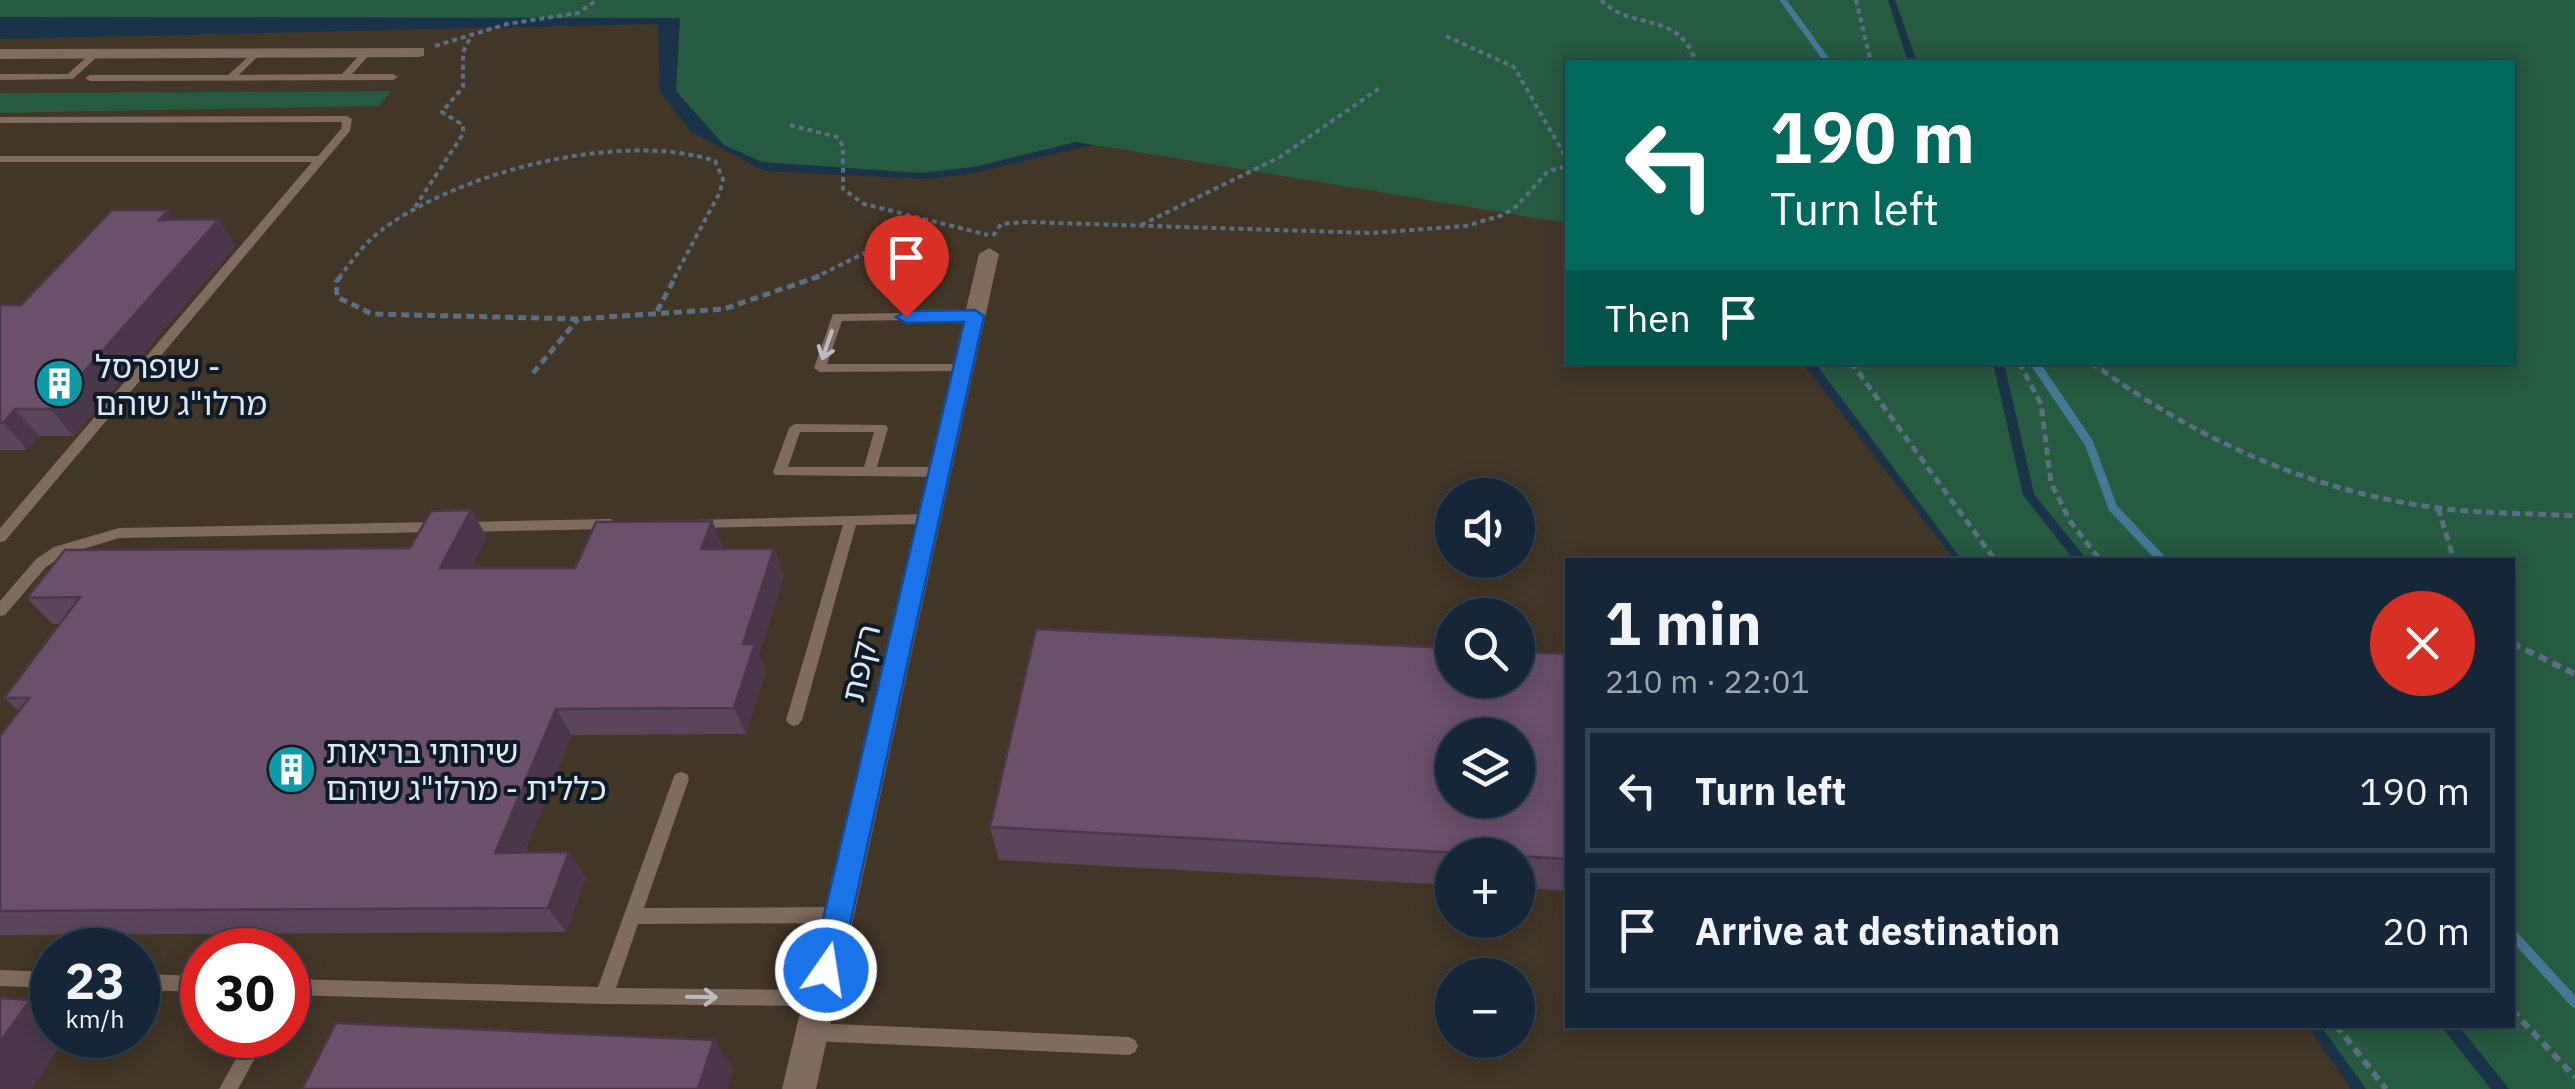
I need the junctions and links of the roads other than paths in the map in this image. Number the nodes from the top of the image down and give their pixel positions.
1 (366, 52) junction
2 (418, 52) road end
3 (256, 53) junction
4 (0, 54) edge
5 (95, 54) junction
6 (231, 77) junction
7 (345, 77) junction
8 (394, 77) dead end
9 (0, 78) edge
10 (90, 78) dead end
11 (0, 120) edge
12 (0, 159) edge
13 (321, 159) junction
14 (989, 254) dead end
15 (975, 316) junction
16 (963, 368) junction
17 (869, 472) junction
18 (940, 472) junction
19 (928, 519) junction
20 (851, 520) junction
21 (676, 523) edge
22 (637, 524) edge
23 (0, 537) edge
24 (0, 611) edge
25 (794, 720) dead end
26 (681, 779) dead end
27 (838, 915) junction
28 (632, 916) junction
29 (0, 978) edge
30 (30, 979) edge
31 (310, 988) edge
32 (604, 996) junction
33 (820, 998) junction
34 (812, 1032) junction
35 (1129, 1046) dead end
36 (246, 1058) edge
37 (228, 1089) edge
38 (799, 1089) edge

1 - 2 street
1 - 3 street
1 - 7 lane
3 - 5 street
3 - 6 lane
4 - 5 street
5 - 9 lane
6 - 7 lane
6 - 10 lane
7 - 8 lane
11 - 13 lane
12 - 13 lane
13 - 23 lane
14 - 15 street, רקפת
15 - 16 street, רקפת
15 -> 16 lane
16 - 18 street, רקפת
17 - 17 lane
17 - 18 lane
18 - 19 street, רקפת
19 - 20 lane
19 - 27 street, רקפת
20 - 21 lane
20 - 25 lane
22 - 24 lane
26 - 28 lane
27 - 28 lane
27 - 33 street, רקפת
28 - 32 lane
29 - 30 lane
31 - 32 lane
32 -> 33 lane
33 - 34 street, רקפת
34 - 35 lane
34 - 38 street, רקפת
36 - 37 lane

